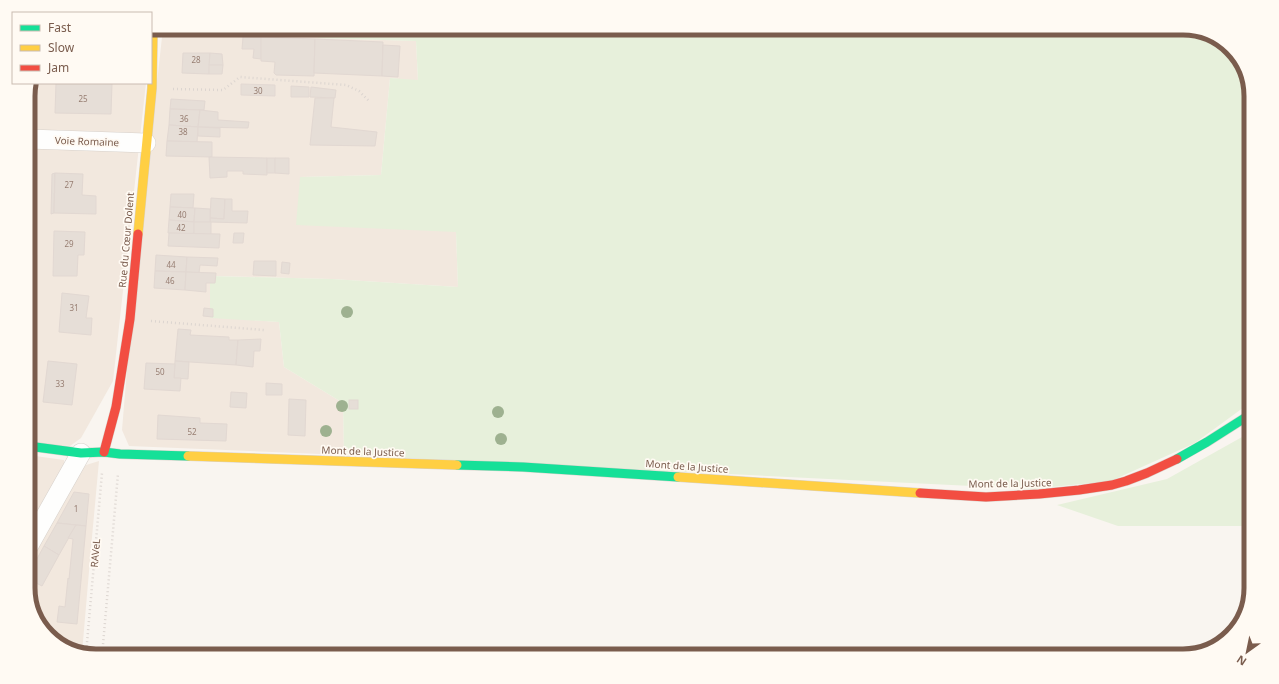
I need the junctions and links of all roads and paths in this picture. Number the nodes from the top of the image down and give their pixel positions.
1 (153, 35) edge
2 (152, 88) junction
3 (370, 102) dead end
4 (35, 139) edge
5 (146, 143) junction
6 (130, 319) junction
7 (264, 330) dead end
8 (1244, 419) edge
9 (35, 447) edge
10 (104, 452) junction
11 (81, 453) junction
12 (120, 454) junction
13 (35, 535) edge
14 (87, 648) edge
15 (103, 649) edge

1 - 2 street, Rue du Cœur Dolent
2 - 3 path
2 - 5 street, Rue du Cœur Dolent
4 - 5 street, Voie Romaine
5 - 6 street, Rue du Cœur Dolent
6 - 7 path
6 - 10 street, Rue du Cœur Dolent
8 - 12 street, Mont de la Justice
9 - 11 street, Mont de la Justice
10 - 11 street, Mont de la Justice
10 - 12 street, Mont de la Justice
10 - 14 path, RAVeL
11 - 13 street
12 - 15 path

